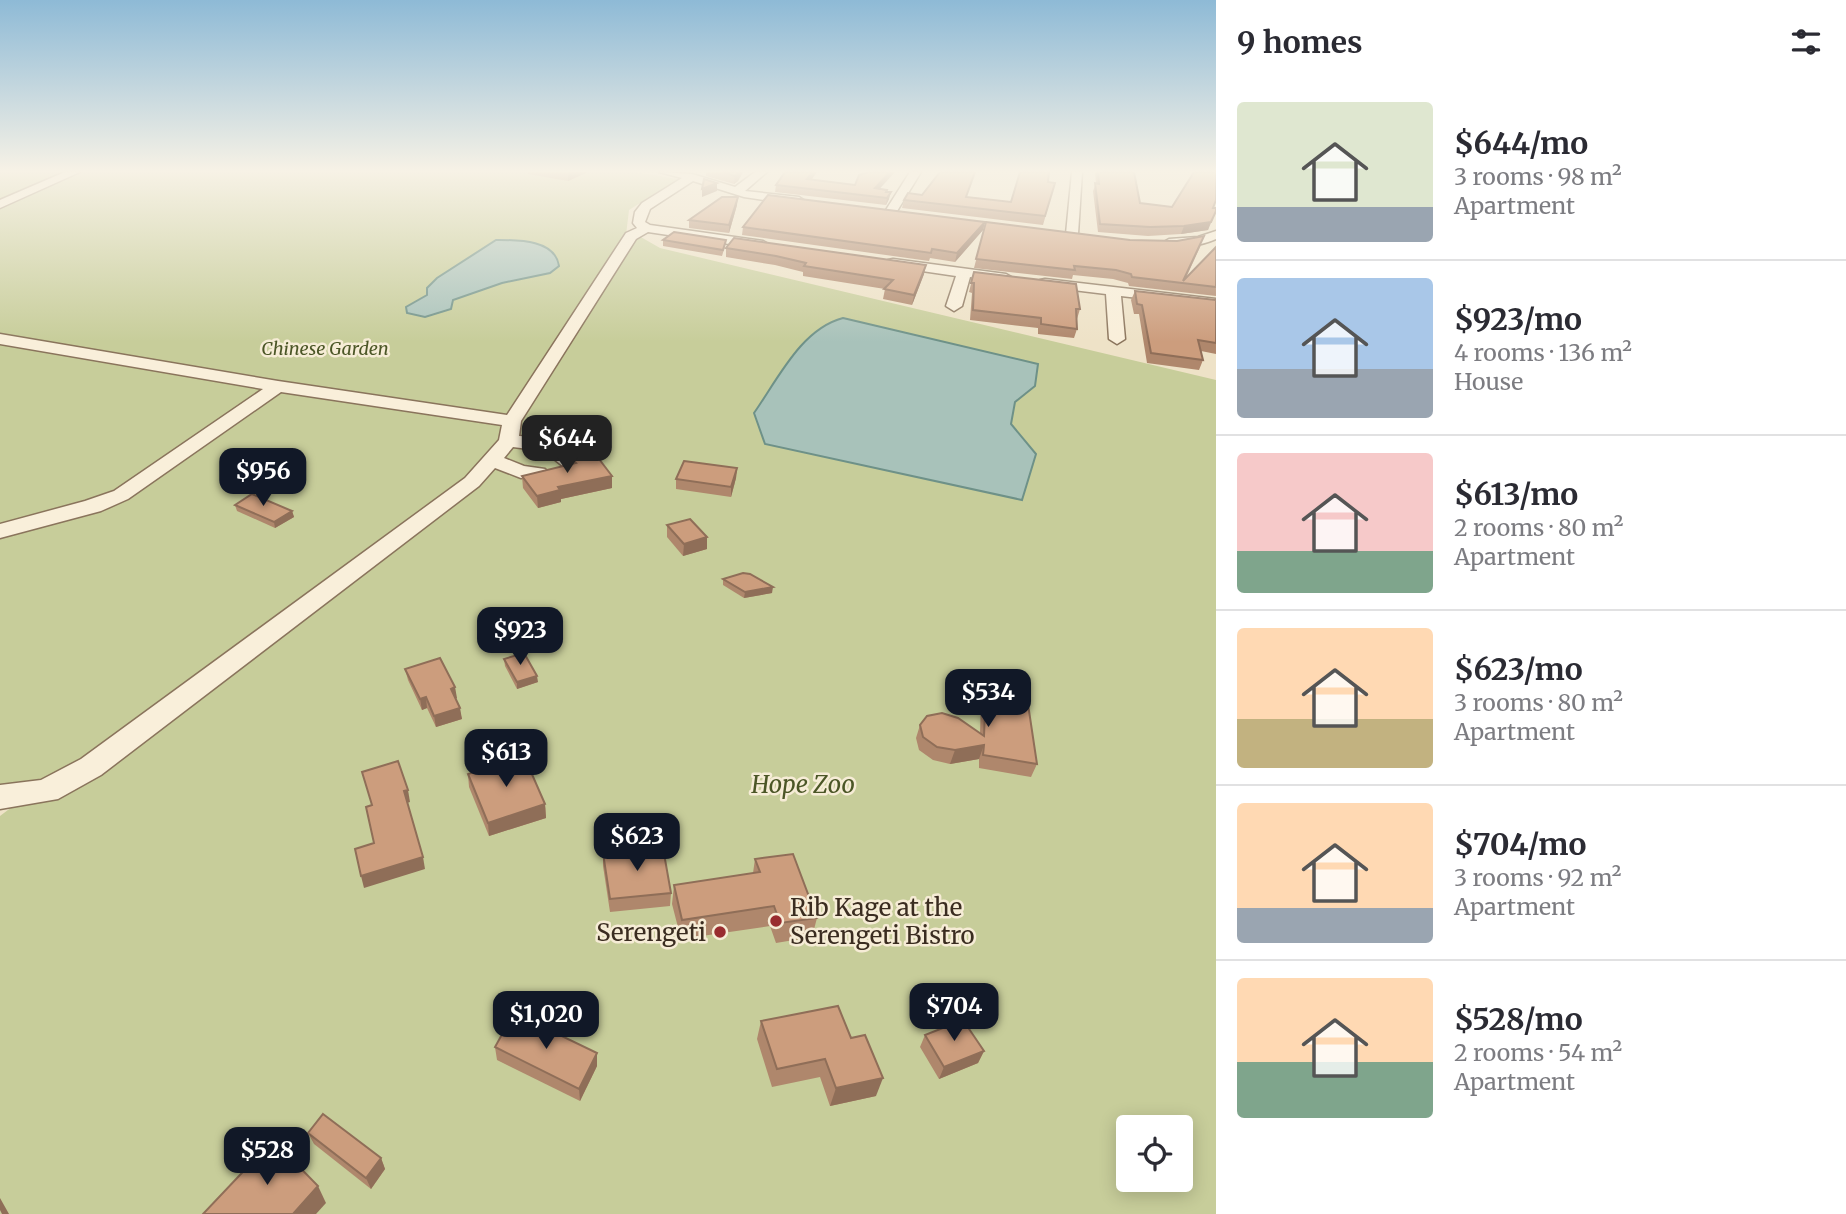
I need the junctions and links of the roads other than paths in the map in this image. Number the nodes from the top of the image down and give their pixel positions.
1 (645, 229) edge
2 (650, 229) edge
3 (1072, 229) edge
4 (1072, 234) edge
5 (1216, 236) edge
6 (1155, 242) edge
7 (780, 248) edge
8 (872, 260) edge
9 (964, 273) junction
10 (1113, 291) junction
11 (1216, 303) edge
12 (954, 306) dead end
13 (0, 339) edge
14 (1117, 339) dead end
15 (278, 386) junction
16 (504, 441) junction
17 (571, 463) edge
18 (538, 473) edge
19 (0, 531) edge
20 (0, 797) edge

1 - 16 street
2 - 7 street
3 - 4 street
5 - 6 street
8 - 9 street
9 - 10 street
9 - 12 street
10 - 11 street
10 - 14 street
13 - 15 street
15 - 16 street
15 - 19 street
16 - 17 street
16 - 18 street
16 - 20 street

